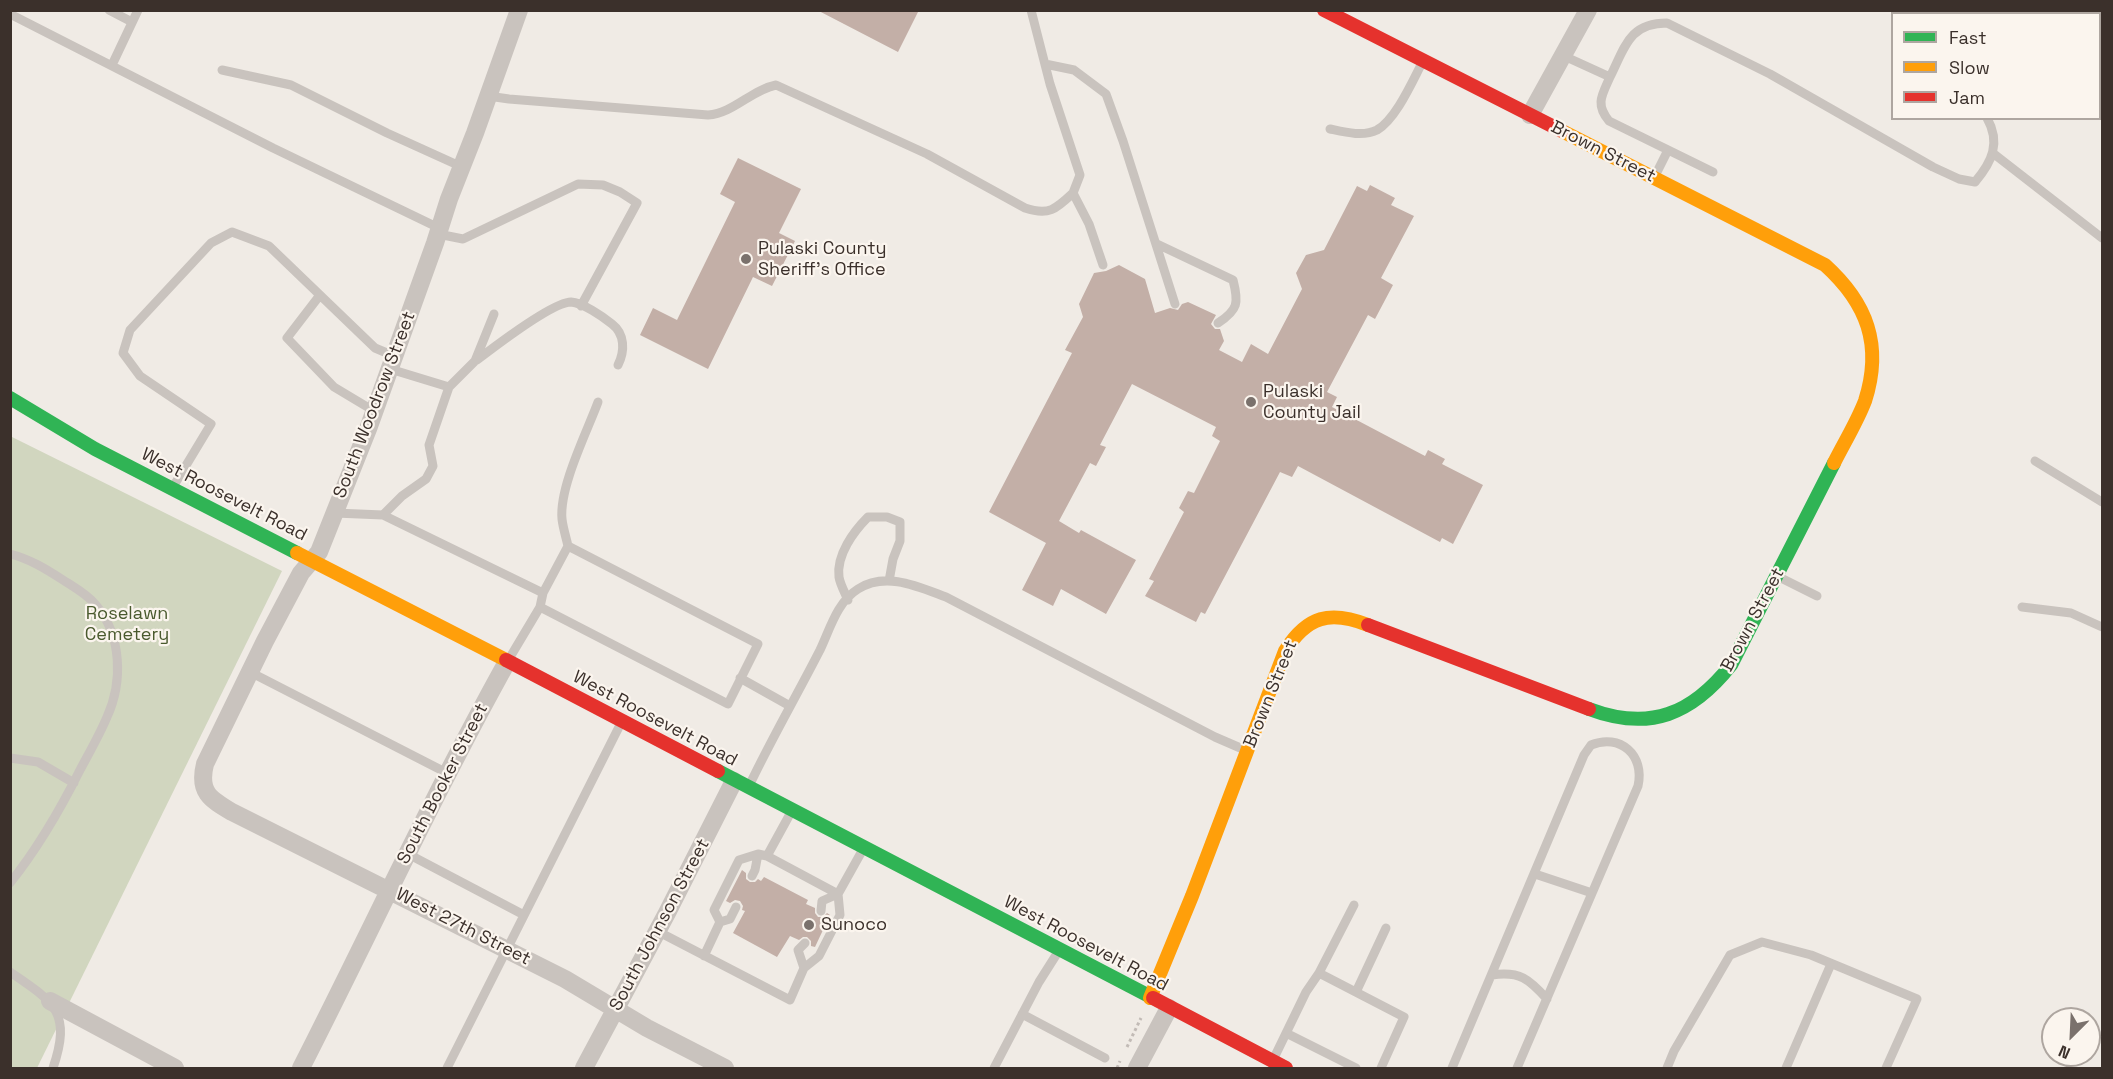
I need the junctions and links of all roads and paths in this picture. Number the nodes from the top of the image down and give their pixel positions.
1 (110, 10) edge
2 (138, 10) edge
3 (519, 10) edge
4 (1031, 10) edge
5 (1324, 10) edge
6 (1588, 10) edge
7 (10, 14) edge
8 (132, 22) junction
9 (1564, 56) junction
10 (1423, 61) junction
11 (1045, 64) junction
12 (112, 65) junction
13 (222, 70) dead end
14 (1610, 76) junction
15 (489, 96) junction
16 (1530, 115) junction
17 (1988, 120) edge
18 (1330, 129) dead end
19 (1668, 150) junction
20 (1994, 153) junction
21 (462, 166) junction
22 (1713, 172) dead end
23 (1654, 178) junction
24 (1073, 193) junction
25 (439, 231) junction
26 (2103, 238) edge
27 (1157, 244) junction
28 (1103, 265) dead end
29 (320, 295) junction
30 (1175, 304) dead end
31 (581, 306) junction
32 (494, 314) dead end
33 (1218, 323) dead end
34 (475, 361) junction
35 (392, 363) junction
36 (618, 365) dead end
37 (449, 387) junction
38 (10, 398) edge
39 (598, 402) dead end
40 (374, 411) junction
41 (2035, 461) dead end
42 (171, 489) junction
43 (2103, 502) edge
44 (335, 513) junction
45 (383, 515) junction
46 (568, 546) junction
47 (10, 554) edge
48 (312, 561) junction
49 (1777, 576) junction
50 (889, 581) junction
51 (543, 593) junction
52 (1817, 596) dead end
53 (848, 600) junction
54 (540, 607) junction
55 (2022, 607) dead end
56 (2103, 627) edge
57 (507, 662) junction
58 (250, 672) junction
59 (740, 678) junction
60 (790, 706) junction
61 (622, 721) junction
62 (1247, 751) junction
63 (10, 758) edge
64 (447, 773) junction
65 (74, 783) junction
66 (741, 784) junction
67 (203, 786) joint
68 (792, 810) junction
69 (864, 848) junction
70 (408, 854) junction
71 (762, 855) junction
72 (1535, 874) junction
73 (752, 876) dead end
74 (10, 883) edge
75 (390, 890) junction
76 (1592, 893) junction
77 (838, 894) junction
78 (1354, 904) dead end
79 (819, 906) dead end
80 (736, 907) dead end
81 (524, 915) junction
82 (720, 922) junction
83 (1386, 928) dead end
84 (657, 931) junction
85 (800, 944) dead end
86 (507, 949) junction
87 (1059, 950) junction
88 (704, 956) junction
89 (1831, 964) junction
90 (804, 968) junction
91 (10, 972) edge
92 (1319, 973) junction
93 (1492, 975) junction
94 (1356, 992) junction
95 (1150, 998) junction
96 (1547, 999) junction
97 (50, 1001) junction
98 (616, 1008) junction
99 (1169, 1008) junction
100 (1022, 1014) junction
101 (1142, 1016) dead end
102 (1286, 1033) junction
103 (1126, 1048) dead end
104 (1105, 1058) dead end
105 (1272, 1061) junction
106 (1129, 1064) edge
107 (53, 1068) edge
108 (175, 1068) edge
109 (301, 1068) edge
110 (447, 1068) edge
111 (584, 1068) edge
112 (724, 1068) edge
113 (994, 1068) edge
114 (1116, 1068) edge
115 (1286, 1068) edge
116 (1356, 1068) edge
117 (1381, 1068) edge
118 (1452, 1068) edge
119 (1517, 1068) edge
120 (1667, 1068) edge
121 (1786, 1068) edge
122 (1886, 1068) edge

1 - 8 lane
2 - 8 lane
3 - 15 street, South Woodrow Street
4 - 11 lane
5 - 10 street
6 - 9 street, Brown Street
7 - 12 lane
8 - 12 lane
9 - 14 lane
9 - 16 street, Brown Street
10 - 16 street
10 - 18 lane
11 - 24 lane
11 - 27 lane
12 - 25 lane
13 - 21 lane
14 - 19 lane
14 - 20 lane
15 - 21 street, South Woodrow Street
15 - 24 lane
16 - 23 street, Brown Street
17 - 20 lane
19 - 22 lane
19 - 23 lane
20 - 26 lane
21 - 25 street, South Woodrow Street
23 - 49 street, Brown Street
24 - 28 lane
25 - 31 lane
25 - 35 street, South Woodrow Street
27 - 30 lane
27 - 33 lane
29 - 35 lane
29 - 40 lane
29 - 42 lane
31 - 34 lane
31 - 36 lane
32 - 34 lane
34 - 37 lane
35 - 37 lane
35 - 40 street, South Woodrow Street
37 - 45 lane
38 - 42 street, West Roosevelt Road
39 - 46 lane
40 - 44 street, South Woodrow Street
41 - 43 lane
42 - 48 street, West Roosevelt Road
44 - 45 lane
44 - 48 street, South Woodrow Street
45 - 51 lane
46 - 51 lane
46 - 59 lane
47 - 65 lane
48 - 57 street, West Roosevelt Road
48 - 58 street, South Woodrow Street
49 - 52 lane
49 - 62 street, Brown Street
50 - 53 lane
50 - 53 lane
50 - 62 lane
51 - 54 lane
53 - 60 lane
54 - 57 lane
54 - 59 lane
55 - 56 lane
57 - 61 street, West Roosevelt Road
57 - 64 street, South Booker Street
58 - 64 lane
58 - 67 street, South Woodrow Street
59 - 60 lane
60 - 66 lane
61 - 66 street, West Roosevelt Road
61 - 81 lane
62 - 95 street, Brown Street
63 - 65 lane
64 - 70 street, South Booker Street
65 - 74 lane
66 - 68 street, West Roosevelt Road
66 - 84 street, South Johnson Street
67 - 75 street, West 27th Street
68 - 69 street, West Roosevelt Road
68 - 71 lane
69 - 77 lane
69 - 87 street, West Roosevelt Road
70 - 75 street, South Booker Street
70 - 81 lane
71 - 73 lane
71 - 77 lane
71 - 82 lane
72 - 76 lane
72 - 76 lane
72 - 93 lane
75 - 86 street, West 27th Street
75 - 109 street, South Booker Street
76 - 96 lane
77 - 79 lane
77 - 90 lane
78 - 92 lane
80 - 82 lane
81 - 86 lane
82 - 88 lane
83 - 94 lane
84 - 88 lane
84 - 98 street, South Johnson Street
85 - 90 lane
86 - 98 street, West 27th Street
86 - 110 lane
87 - 95 street, West Roosevelt Road
87 - 100 lane
88 - 90 lane
89 - 120 lane
89 - 121 lane
89 - 122 lane
91 - 97 lane
92 - 94 lane
92 - 102 lane
93 - 96 lane
93 - 118 lane
94 - 117 lane
95 - 99 street, West Roosevelt Road
96 - 119 lane
97 - 107 lane
97 - 108 street
98 - 111 street, South Johnson Street
98 - 112 street, West 27th Street
99 - 105 street, West Roosevelt Road
99 - 106 street
100 - 104 lane
100 - 113 lane
101 - 103 path
102 - 105 lane
102 - 116 lane
105 - 115 street, West Roosevelt Road
106 - 114 path

